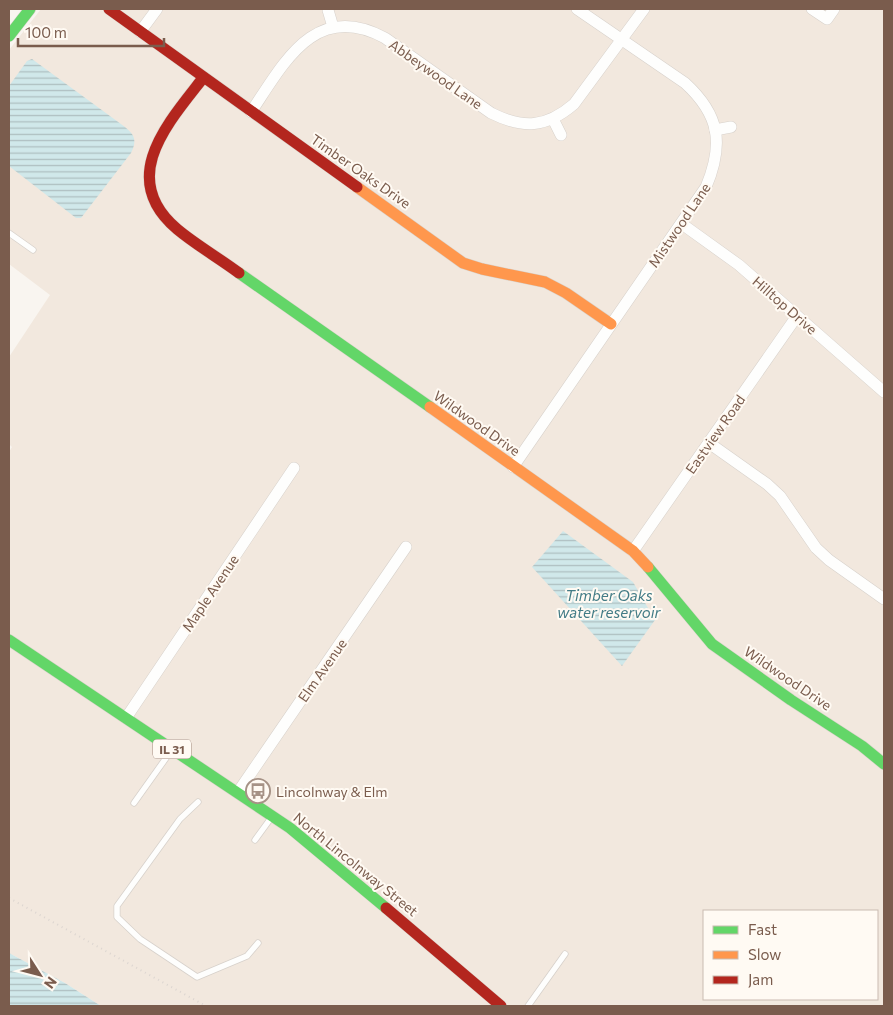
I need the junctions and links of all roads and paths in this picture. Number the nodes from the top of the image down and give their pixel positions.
1 (30, 9) edge
2 (109, 9) edge
3 (157, 9) edge
4 (577, 9) edge
5 (644, 9) edge
6 (812, 9) edge
7 (834, 9) edge
8 (328, 10) dead end
9 (333, 26) junction
10 (140, 32) junction
11 (9, 36) edge
12 (622, 40) junction
13 (203, 78) junction
14 (250, 112) junction
15 (553, 119) junction
16 (731, 128) dead end
17 (715, 130) junction
18 (561, 135) dead end
19 (682, 224) junction
20 (9, 233) edge
21 (33, 250) dead end
22 (797, 316) junction
23 (611, 324) junction
24 (884, 392) edge
25 (709, 443) junction
26 (513, 467) junction
27 (294, 468) dead end
28 (406, 548) dead end
29 (633, 551) junction
30 (884, 599) edge
31 (9, 640) edge
32 (126, 718) junction
33 (172, 749) junction
34 (884, 764) edge
35 (238, 792) junction
36 (198, 802) dead end
37 (134, 803) dead end
38 (272, 816) junction
39 (255, 840) dead end
40 (9, 898) edge
41 (258, 943) dead end
42 (565, 954) dead end
43 (206, 1006) edge
44 (501, 1006) edge
45 (528, 1006) edge

1 - 11 street
2 - 10 street, Timber Oaks Drive
3 - 10 street
4 - 12 street, Mistwood Lane
5 - 12 street, Abbeywood Lane
6 - 7 street
8 - 9 street
9 - 14 street, Abbeywood Lane
9 - 15 street, Abbeywood Lane
10 - 13 street, Timber Oaks Drive
12 - 15 street, Abbeywood Lane
12 - 17 street, Mistwood Lane
13 - 14 street, Timber Oaks Drive
13 - 26 street, Wildwood Drive
14 - 23 street, Timber Oaks Drive
15 - 18 street
16 - 17 street
17 - 19 street, Mistwood Lane
19 - 22 street, Hilltop Drive
19 - 23 street, Mistwood Lane
20 - 21 lane
22 - 24 street, Hilltop Drive
22 - 25 street, Eastview Road
23 - 26 street, Mistwood Lane
25 - 29 street, Eastview Road
25 - 30 street
26 - 29 street, Wildwood Drive
27 - 32 street, Maple Avenue
28 - 35 street, Elm Avenue
29 - 34 street, Wildwood Drive
31 - 32 street, North Lincolnway Street / IL 31
32 - 33 street, North Lincolnway Street / IL 31
33 - 35 street, North Lincolnway Street / IL 31
33 - 37 lane
35 - 38 street, North Lincolnway Street / IL 31
36 - 41 lane
38 - 39 lane
38 - 44 street, North Lincolnway Street / IL 31
40 - 43 path
42 - 45 lane

